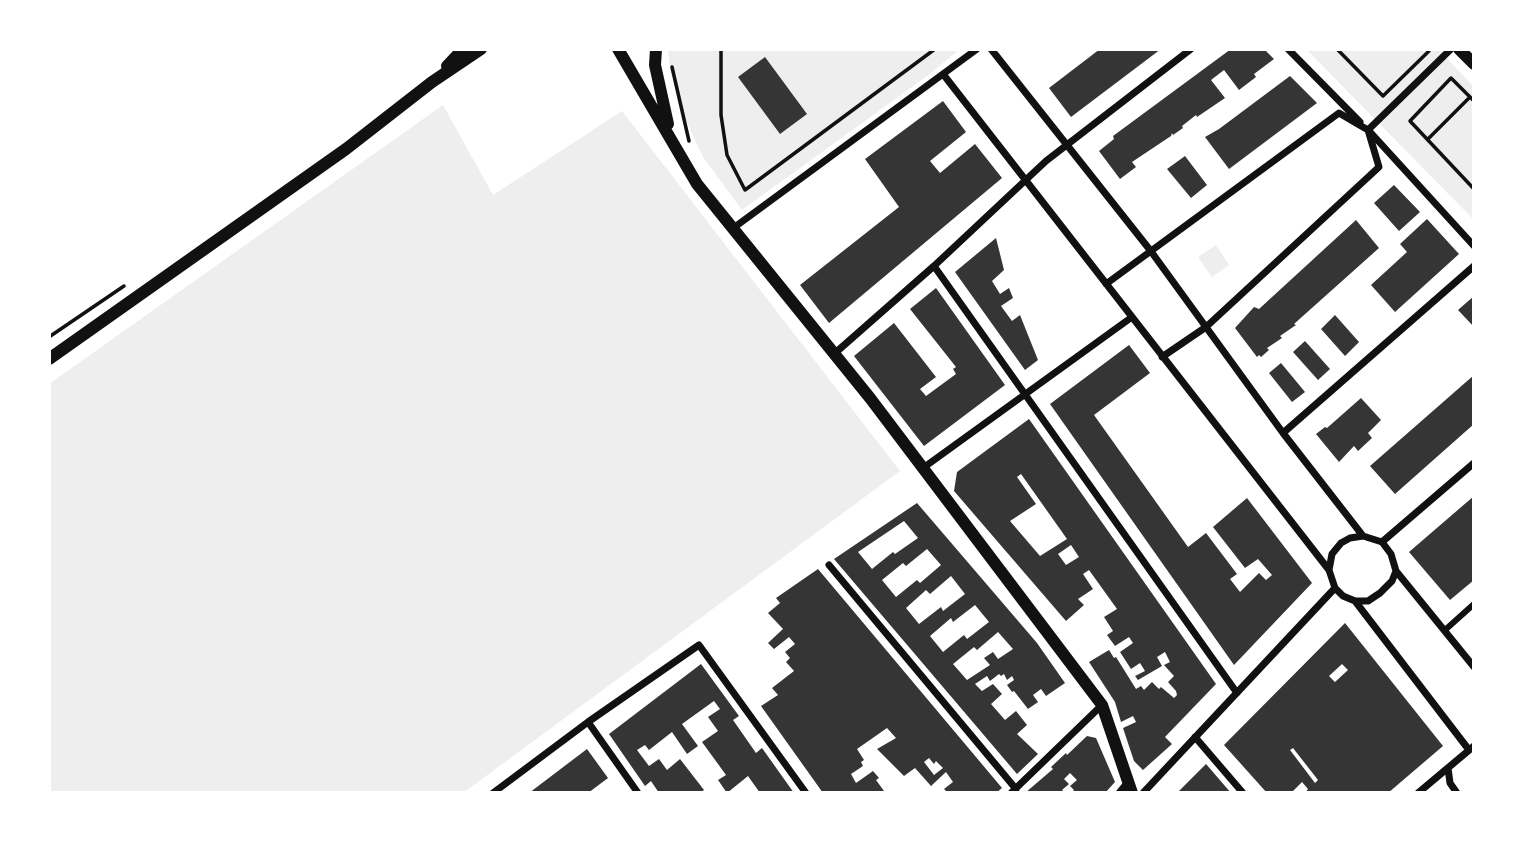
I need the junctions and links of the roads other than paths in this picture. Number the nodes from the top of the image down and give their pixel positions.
1 (463, 49) edge
2 (481, 49) edge
3 (618, 49) edge
4 (656, 49) edge
5 (977, 49) edge
6 (991, 49) edge
7 (1191, 49) edge
8 (1288, 49) edge
9 (1451, 49) edge
10 (1459, 49) edge
11 (1474, 64) edge
12 (943, 74) junction
13 (432, 82) junction
14 (1368, 130) junction
15 (671, 138) junction
16 (1066, 144) junction
17 (1027, 180) junction
18 (732, 229) junction
19 (1474, 246) edge
20 (1150, 250) junction
21 (934, 266) junction
22 (1474, 266) edge
23 (1106, 284) junction
24 (1132, 317) junction
25 (1206, 327) junction
26 (833, 354) junction
27 (1163, 357) junction
28 (49, 359) edge
29 (1026, 393) junction
30 (1283, 433) junction
31 (1474, 463) edge
32 (923, 468) junction
33 (1363, 536) junction
34 (1382, 542) junction
35 (829, 565) dead end
36 (1329, 570) junction
37 (1396, 571) junction
38 (1335, 588) junction
39 (1355, 601) junction
40 (1474, 604) edge
41 (1445, 630) junction
42 (1474, 667) edge
43 (1237, 692) junction
44 (1102, 705) junction
45 (588, 722) junction
46 (1195, 737) junction
47 (1471, 748) edge
48 (1448, 768) junction
49 (1126, 789) edge
50 (1014, 791) edge
51 (494, 793) edge
52 (638, 793) edge
53 (806, 793) edge
54 (1143, 793) edge
55 (1243, 793) edge
56 (1418, 793) edge
57 (1457, 793) edge

1 - 13 street
2 - 13 street
3 - 15 street
4 - 15 street
5 - 12 street
6 - 16 street
7 - 16 street
8 - 14 street
9 - 14 street
10 - 11 street
12 - 17 street
12 - 18 street
13 - 28 street
14 - 19 street
14 - 20 street
14 - 25 street
15 - 18 street
16 - 17 street
16 - 20 street
17 - 21 street
17 - 23 street
18 - 26 street
20 - 23 street
20 - 25 street
21 - 26 street
21 - 29 street
22 - 30 street
23 - 24 street
24 - 27 street
24 - 29 street
25 - 27 street
25 - 30 street
26 - 32 street
27 - 36 street
29 - 32 street
29 - 43 street
30 - 33 street
31 - 34 street
32 - 44 street
33 - 34 street
33 - 36 street
34 - 37 street
35 - 50 street
36 - 38 street
37 - 39 street
37 - 41 street
38 - 39 street
38 - 43 street
39 - 47 street
40 - 41 street
41 - 42 street
43 - 46 street
44 - 49 street
44 - 50 street
45 - 51 street
45 - 52 street
45 - 53 street
46 - 54 street
46 - 55 street
47 - 48 street
48 - 56 street
48 - 57 street

